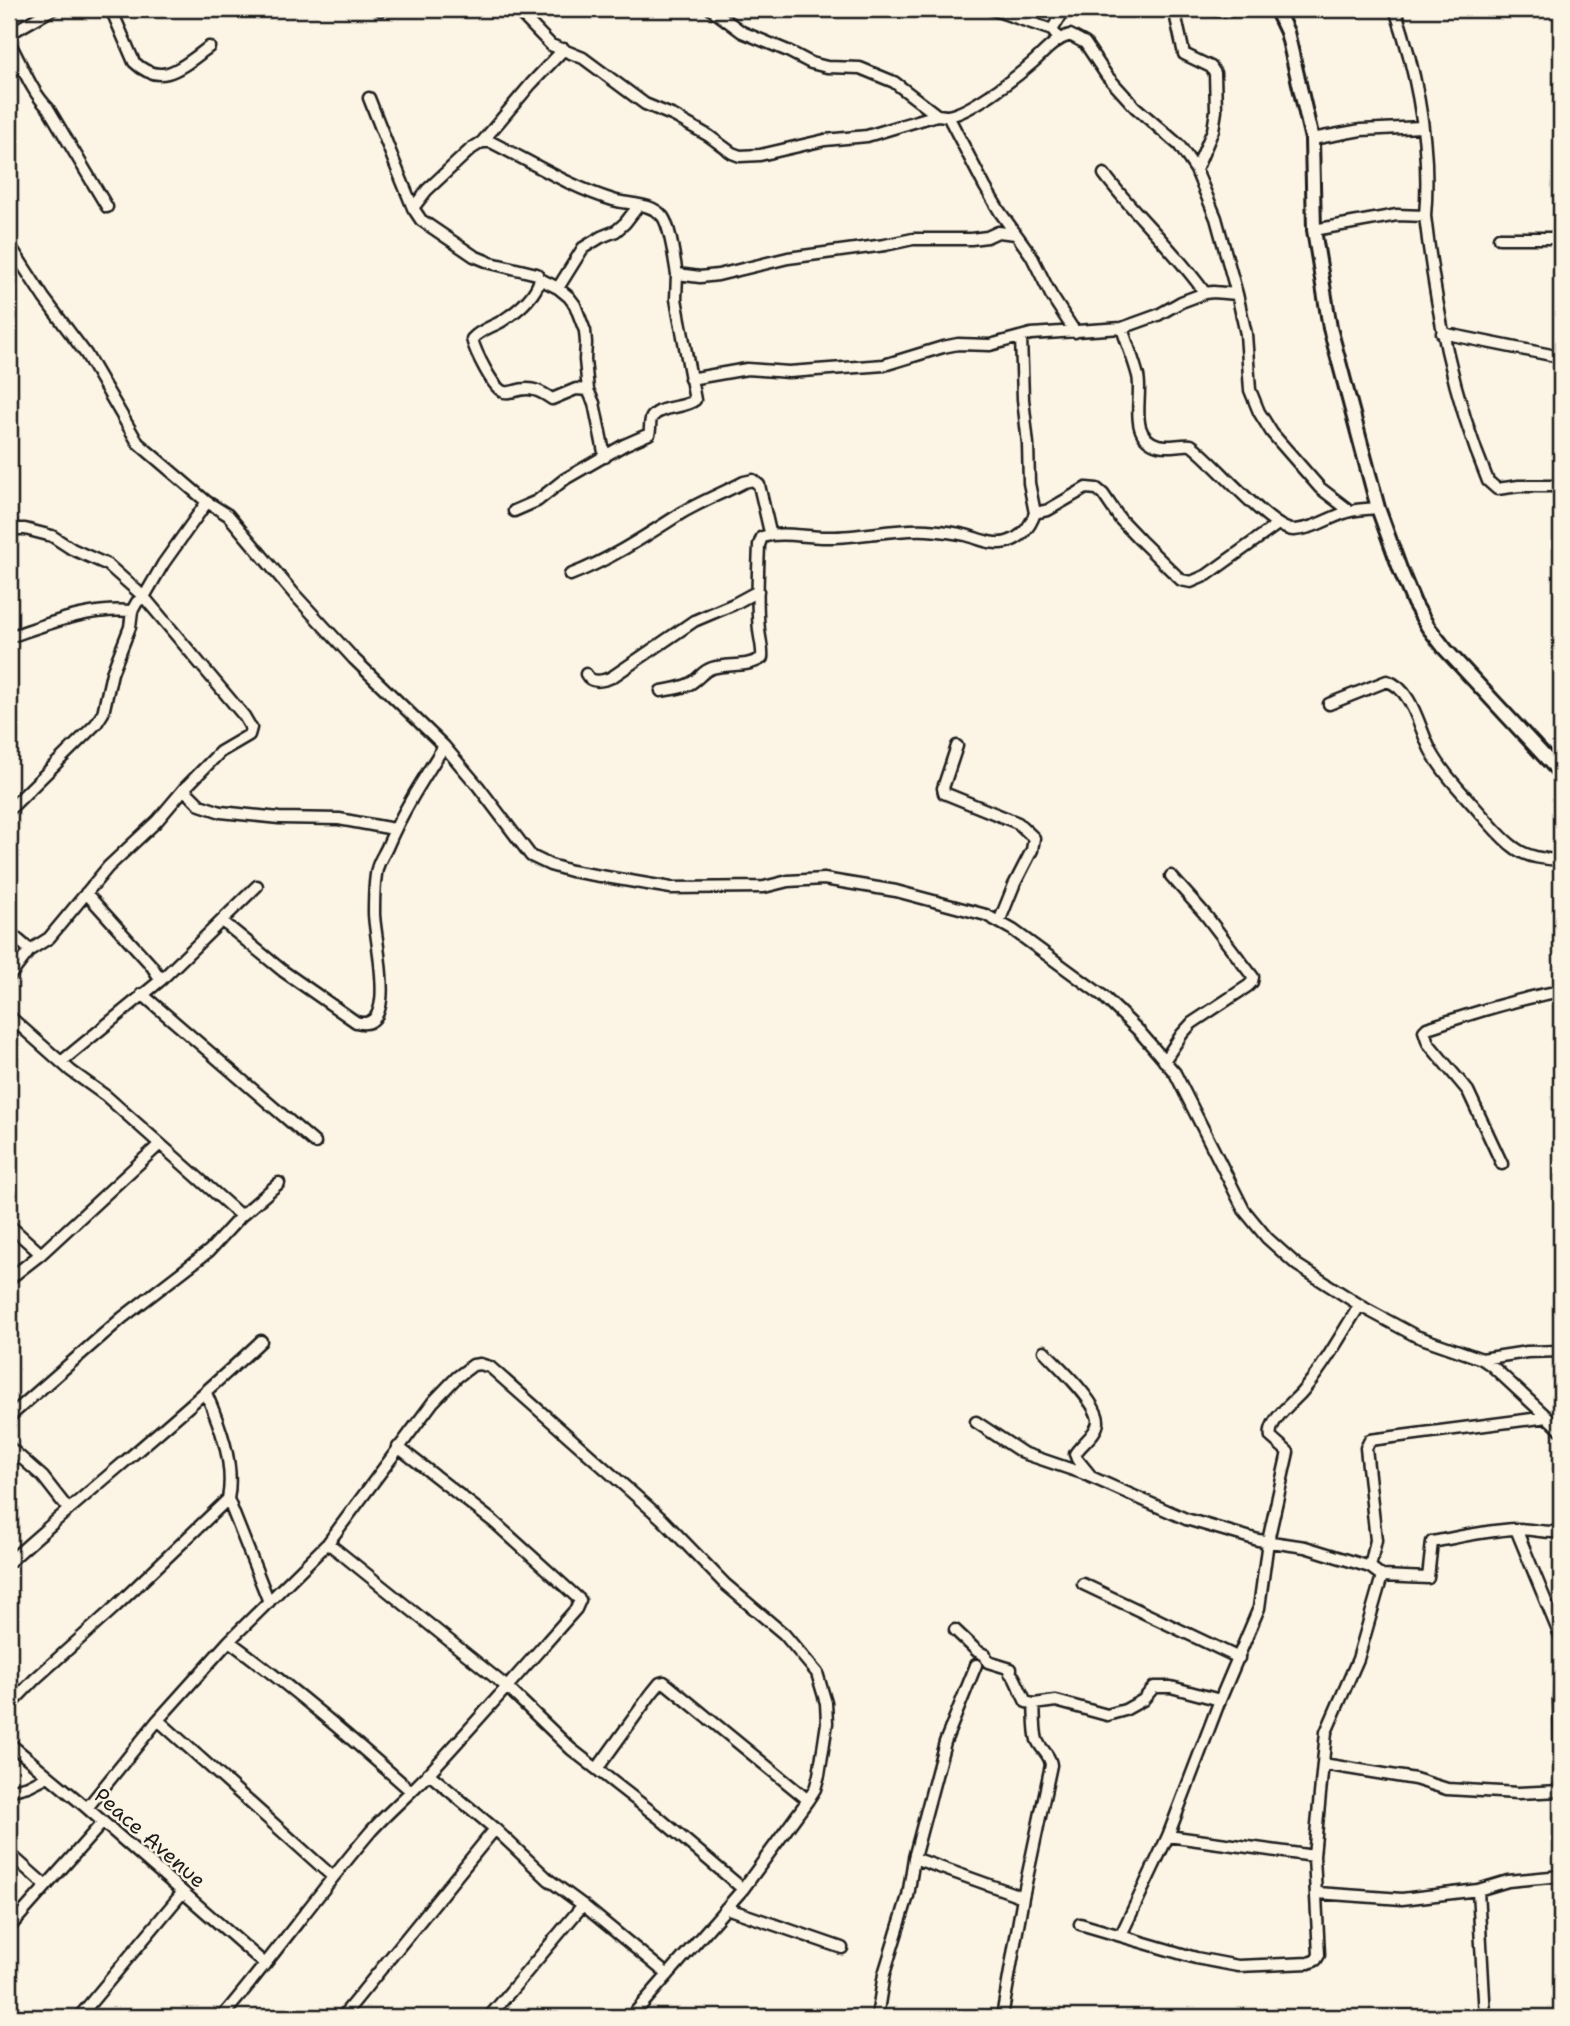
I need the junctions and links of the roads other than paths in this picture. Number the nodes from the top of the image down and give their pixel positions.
1 (54, 9) edge
2 (111, 9) edge
3 (516, 9) edge
4 (711, 9) edge
5 (991, 9) edge
6 (1065, 9) edge
7 (1174, 9) edge
8 (1206, 9) edge
9 (1243, 9) edge
10 (1276, 9) edge
11 (1395, 9) edge
12 (9, 34) edge
13 (1055, 34) junction
14 (9, 42) edge
15 (209, 47) dead end
16 (564, 49) junction
17 (369, 98) dead end
18 (937, 115) junction
19 (948, 116) junction
20 (1422, 127) junction
21 (1312, 139) junction
22 (482, 142) junction
23 (1196, 170) junction
24 (1104, 174) dead end
25 (639, 205) junction
26 (107, 207) dead end
27 (413, 208) junction
28 (1000, 212) junction
29 (1425, 216) junction
30 (1314, 230) junction
31 (998, 232) junction
32 (1016, 234) junction
33 (1499, 238) dead end
34 (1561, 238) edge
35 (9, 244) edge
36 (677, 274) junction
37 (540, 279) junction
38 (558, 288) junction
39 (1205, 293) junction
40 (1237, 294) junction
41 (1122, 328) junction
42 (1075, 332) junction
43 (1442, 333) junction
44 (1021, 338) junction
45 (1561, 357) edge
46 (690, 379) junction
47 (588, 390) junction
48 (605, 457) junction
49 (1561, 486) edge
50 (207, 502) junction
51 (1378, 508) junction
52 (514, 511) dead end
53 (1350, 511) junction
54 (1035, 513) junction
55 (1278, 524) junction
56 (9, 529) edge
57 (772, 534) junction
58 (570, 575) dead end
59 (758, 591) junction
60 (144, 597) junction
61 (132, 611) junction
62 (9, 637) edge
63 (586, 674) dead end
64 (661, 691) dead end
65 (1329, 704) dead end
66 (444, 746) junction
67 (957, 746) dead end
68 (1561, 774) edge
69 (184, 789) junction
70 (9, 810) edge
71 (394, 829) junction
72 (1561, 860) edge
73 (1171, 876) dead end
74 (257, 886) dead end
75 (86, 893) junction
76 (222, 920) junction
77 (999, 922) junction
78 (9, 932) edge
79 (30, 950) junction
80 (9, 977) edge
81 (161, 980) junction
82 (1561, 991) edge
83 (142, 993) junction
84 (9, 1016) edge
85 (1164, 1061) junction
86 (61, 1062) junction
87 (315, 1143) dead end
88 (160, 1144) junction
89 (1502, 1164) dead end
90 (279, 1183) dead end
91 (241, 1216) junction
92 (9, 1225) edge
93 (41, 1254) junction
94 (9, 1279) edge
95 (1360, 1305) junction
96 (261, 1341) dead end
97 (1044, 1351) dead end
98 (1561, 1352) edge
99 (1482, 1359) junction
100 (206, 1393) junction
101 (9, 1416) edge
102 (1548, 1417) junction
103 (976, 1422) dead end
104 (1561, 1430) edge
105 (9, 1447) edge
106 (398, 1447) junction
107 (1092, 1478) junction
108 (228, 1499) junction
109 (68, 1509) junction
110 (1516, 1529) junction
111 (1561, 1532) edge
112 (1268, 1541) junction
113 (328, 1543) junction
114 (9, 1562) edge
115 (1370, 1567) junction
116 (1382, 1576) junction
117 (1083, 1584) dead end
118 (269, 1602) junction
119 (955, 1630) dead end
120 (1561, 1638) edge
121 (229, 1641) junction
122 (1239, 1658) junction
123 (976, 1665) dead end
124 (1561, 1674) edge
125 (507, 1687) junction
126 (1220, 1700) junction
127 (1034, 1704) junction
128 (9, 1706) edge
129 (158, 1720) junction
130 (9, 1743) edge
131 (1323, 1763) junction
132 (597, 1769) junction
133 (1561, 1771) edge
134 (428, 1773) junction
135 (48, 1776) junction
136 (9, 1791) edge
137 (411, 1791) junction
138 (1561, 1791) edge
139 (808, 1800) junction
140 (87, 1808) junction
141 (103, 1822) junction
142 (495, 1829) junction
143 (1168, 1836) junction
144 (9, 1853) edge
145 (1314, 1856) junction
146 (914, 1858) junction
147 (1561, 1876) edge
148 (333, 1877) junction
149 (46, 1886) junction
150 (743, 1889) junction
151 (1478, 1890) junction
152 (183, 1892) junction
153 (1317, 1893) junction
154 (1023, 1897) junction
155 (583, 1905) junction
156 (726, 1908) junction
157 (1080, 1924) dead end
158 (9, 1928) edge
159 (1121, 1935) junction
160 (842, 1948) dead end
161 (265, 1964) junction
162 (668, 1975) junction
163 (79, 2017) edge
164 (222, 2017) edge
165 (342, 2017) edge
166 (489, 2017) edge
167 (631, 2017) edge
168 (877, 2017) edge
169 (1002, 2017) edge
170 (1402, 2017) edge
171 (1485, 2017) edge

1 - 12 street
2 - 15 street
3 - 16 street
4 - 18 street
5 - 13 street
6 - 13 street
7 - 23 street
8 - 9 street
10 - 21 street
11 - 20 street
13 - 19 street
13 - 23 street
14 - 26 street
16 - 18 street
16 - 22 street
17 - 27 street
18 - 19 street
19 - 28 street
20 - 21 street
20 - 29 street
21 - 30 street
22 - 25 street
22 - 27 street
23 - 40 street
24 - 39 street
25 - 36 street
25 - 38 street
27 - 37 street
28 - 31 street
28 - 32 street
29 - 30 street
29 - 43 street
30 - 51 street
31 - 32 street
31 - 36 street
32 - 42 street
33 - 34 street
35 - 50 street
36 - 46 street
37 - 38 street
37 - 47 street
38 - 47 street
39 - 40 street
39 - 41 street
40 - 53 street
41 - 42 street
41 - 55 street
42 - 44 street
43 - 45 street
43 - 49 street
44 - 46 street
44 - 54 street
46 - 48 street
47 - 48 street
48 - 52 street
50 - 60 street
50 - 66 street
51 - 53 street
51 - 68 street
53 - 55 street
54 - 55 street
54 - 57 street
56 - 60 street
57 - 58 street
57 - 59 street
59 - 63 street
59 - 64 street
60 - 61 street
60 - 69 street
61 - 62 street
61 - 70 street
65 - 72 street
66 - 71 street
66 - 77 street
67 - 77 street
69 - 71 street
69 - 75 street
71 - 76 street
73 - 85 street
74 - 76 street
75 - 79 street
75 - 81 street
76 - 81 street
77 - 85 street
78 - 79 street
79 - 80 street
81 - 83 street
82 - 89 street
83 - 86 street
83 - 87 street
84 - 86 street
85 - 95 street
86 - 88 street
88 - 91 street
88 - 93 street
90 - 91 street
91 - 101 street
92 - 93 street
93 - 94 street
95 - 99 street
95 - 112 street
96 - 100 street
97 - 107 street
98 - 99 street
99 - 102 street
100 - 108 street
100 - 109 street
102 - 104 street
102 - 115 street
103 - 107 street
105 - 109 street
106 - 113 street
106 - 125 street
106 - 139 street
107 - 112 street
108 - 118 street
108 - 128 street
109 - 114 street
110 - 111 street
110 - 116 street
110 - 120 street
112 - 115 street
112 - 122 street
113 - 118 street
113 - 125 street
115 - 116 street
116 - 131 street
117 - 122 street
118 - 121 street
119 - 127 street
121 - 129 street
121 - 137 street
122 - 126 street
123 - 146 street
124 - 133 street
125 - 132 street
125 - 134 street
126 - 127 street
126 - 143 street
127 - 154 street
129 - 140 street
129 - 148 street
130 - 135 street, Peace Avenue
131 - 138 street
131 - 145 street
132 - 139 street
132 - 150 street
134 - 137 street
134 - 142 street
135 - 136 street
135 - 140 street, Peace Avenue
137 - 148 street
139 - 150 street
140 - 141 street, Peace Avenue
141 - 149 street
141 - 152 street, Peace Avenue
142 - 155 street
142 - 165 street
143 - 145 street
143 - 159 street
144 - 149 street
145 - 153 street
146 - 154 street
146 - 168 street
147 - 151 street
148 - 161 street
149 - 158 street
150 - 156 street
151 - 153 street
151 - 171 street
152 - 161 street, Peace Avenue
152 - 163 street
153 - 159 street
154 - 169 street
155 - 162 street
155 - 166 street
156 - 160 street
156 - 162 street
157 - 159 street
161 - 164 street
162 - 167 street
170 - 171 street

